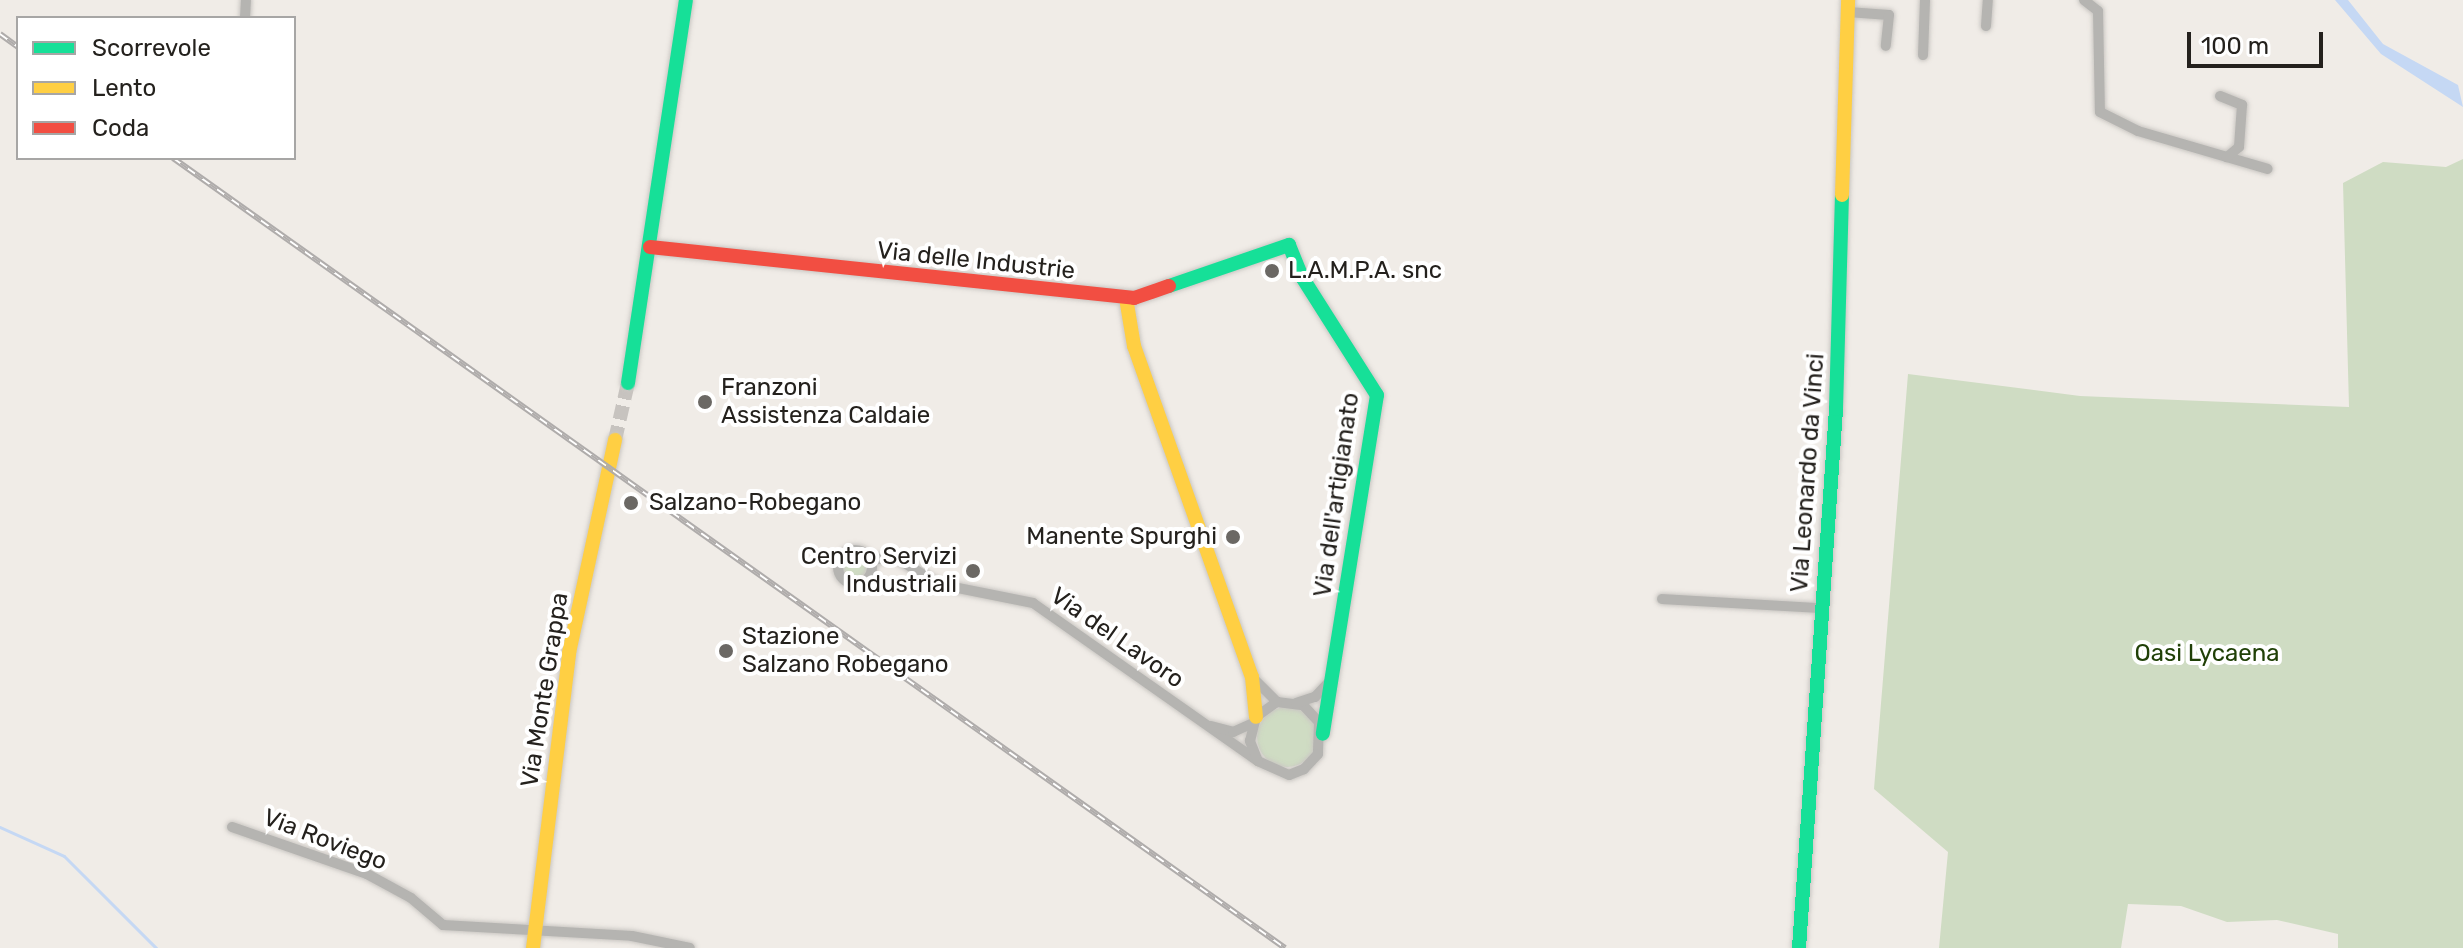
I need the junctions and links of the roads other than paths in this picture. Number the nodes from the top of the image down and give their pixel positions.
1 (686, 0) edge
2 (1925, 0) edge
3 (1988, 0) edge
4 (2084, 0) edge
5 (1848, 6) edge
6 (1986, 26) dead end
7 (1886, 46) dead end
8 (1923, 55) dead end
9 (2220, 96) dead end
10 (2227, 157) junction
11 (2268, 169) dead end
12 (1289, 245) joint
13 (650, 247) junction
14 (1126, 298) junction
15 (628, 383) tunnel mouth
16 (615, 440) tunnel mouth
17 (871, 560) dead end
18 (1662, 599) dead end
19 (1820, 608) junction
20 (1252, 677) junction
21 (1332, 678) junction
22 (1277, 702) junction
23 (1296, 703) junction
24 (1254, 720) junction
25 (1202, 722) junction
26 (1323, 734) junction
27 (1258, 761) junction
28 (232, 827) dead end
29 (534, 941) edge
30 (690, 948) edge
31 (1799, 948) edge

1 - 13 street
2 - 8 street
3 - 6 street
4 - 10 street
5 - 7 street
5 - 19 street, Via Leonardo da Vinci
9 - 10 street
10 - 11 street
12 - 14 street, Via delle Industrie
12 - 21 street, Via dell'artigianato
13 - 14 street, Via delle Industrie
13 - 15 street
14 - 20 street
16 - 29 street, Via Monte Grappa
17 - 25 street, Via del Lavoro
18 - 19 street
19 - 31 street, Via Leonardo da Vinci
20 - 22 street
20 - 24 street
21 - 23 street
21 - 26 street, Via dell'artigianato
22 - 23 street
22 - 24 street
23 - 26 street
24 - 25 street, Via del Lavoro
24 - 27 street
25 - 27 street, Via del Lavoro
26 - 27 street, Via dell'artigianato
28 - 29 street, Via Roviego
29 - 30 street, Via Roviego

